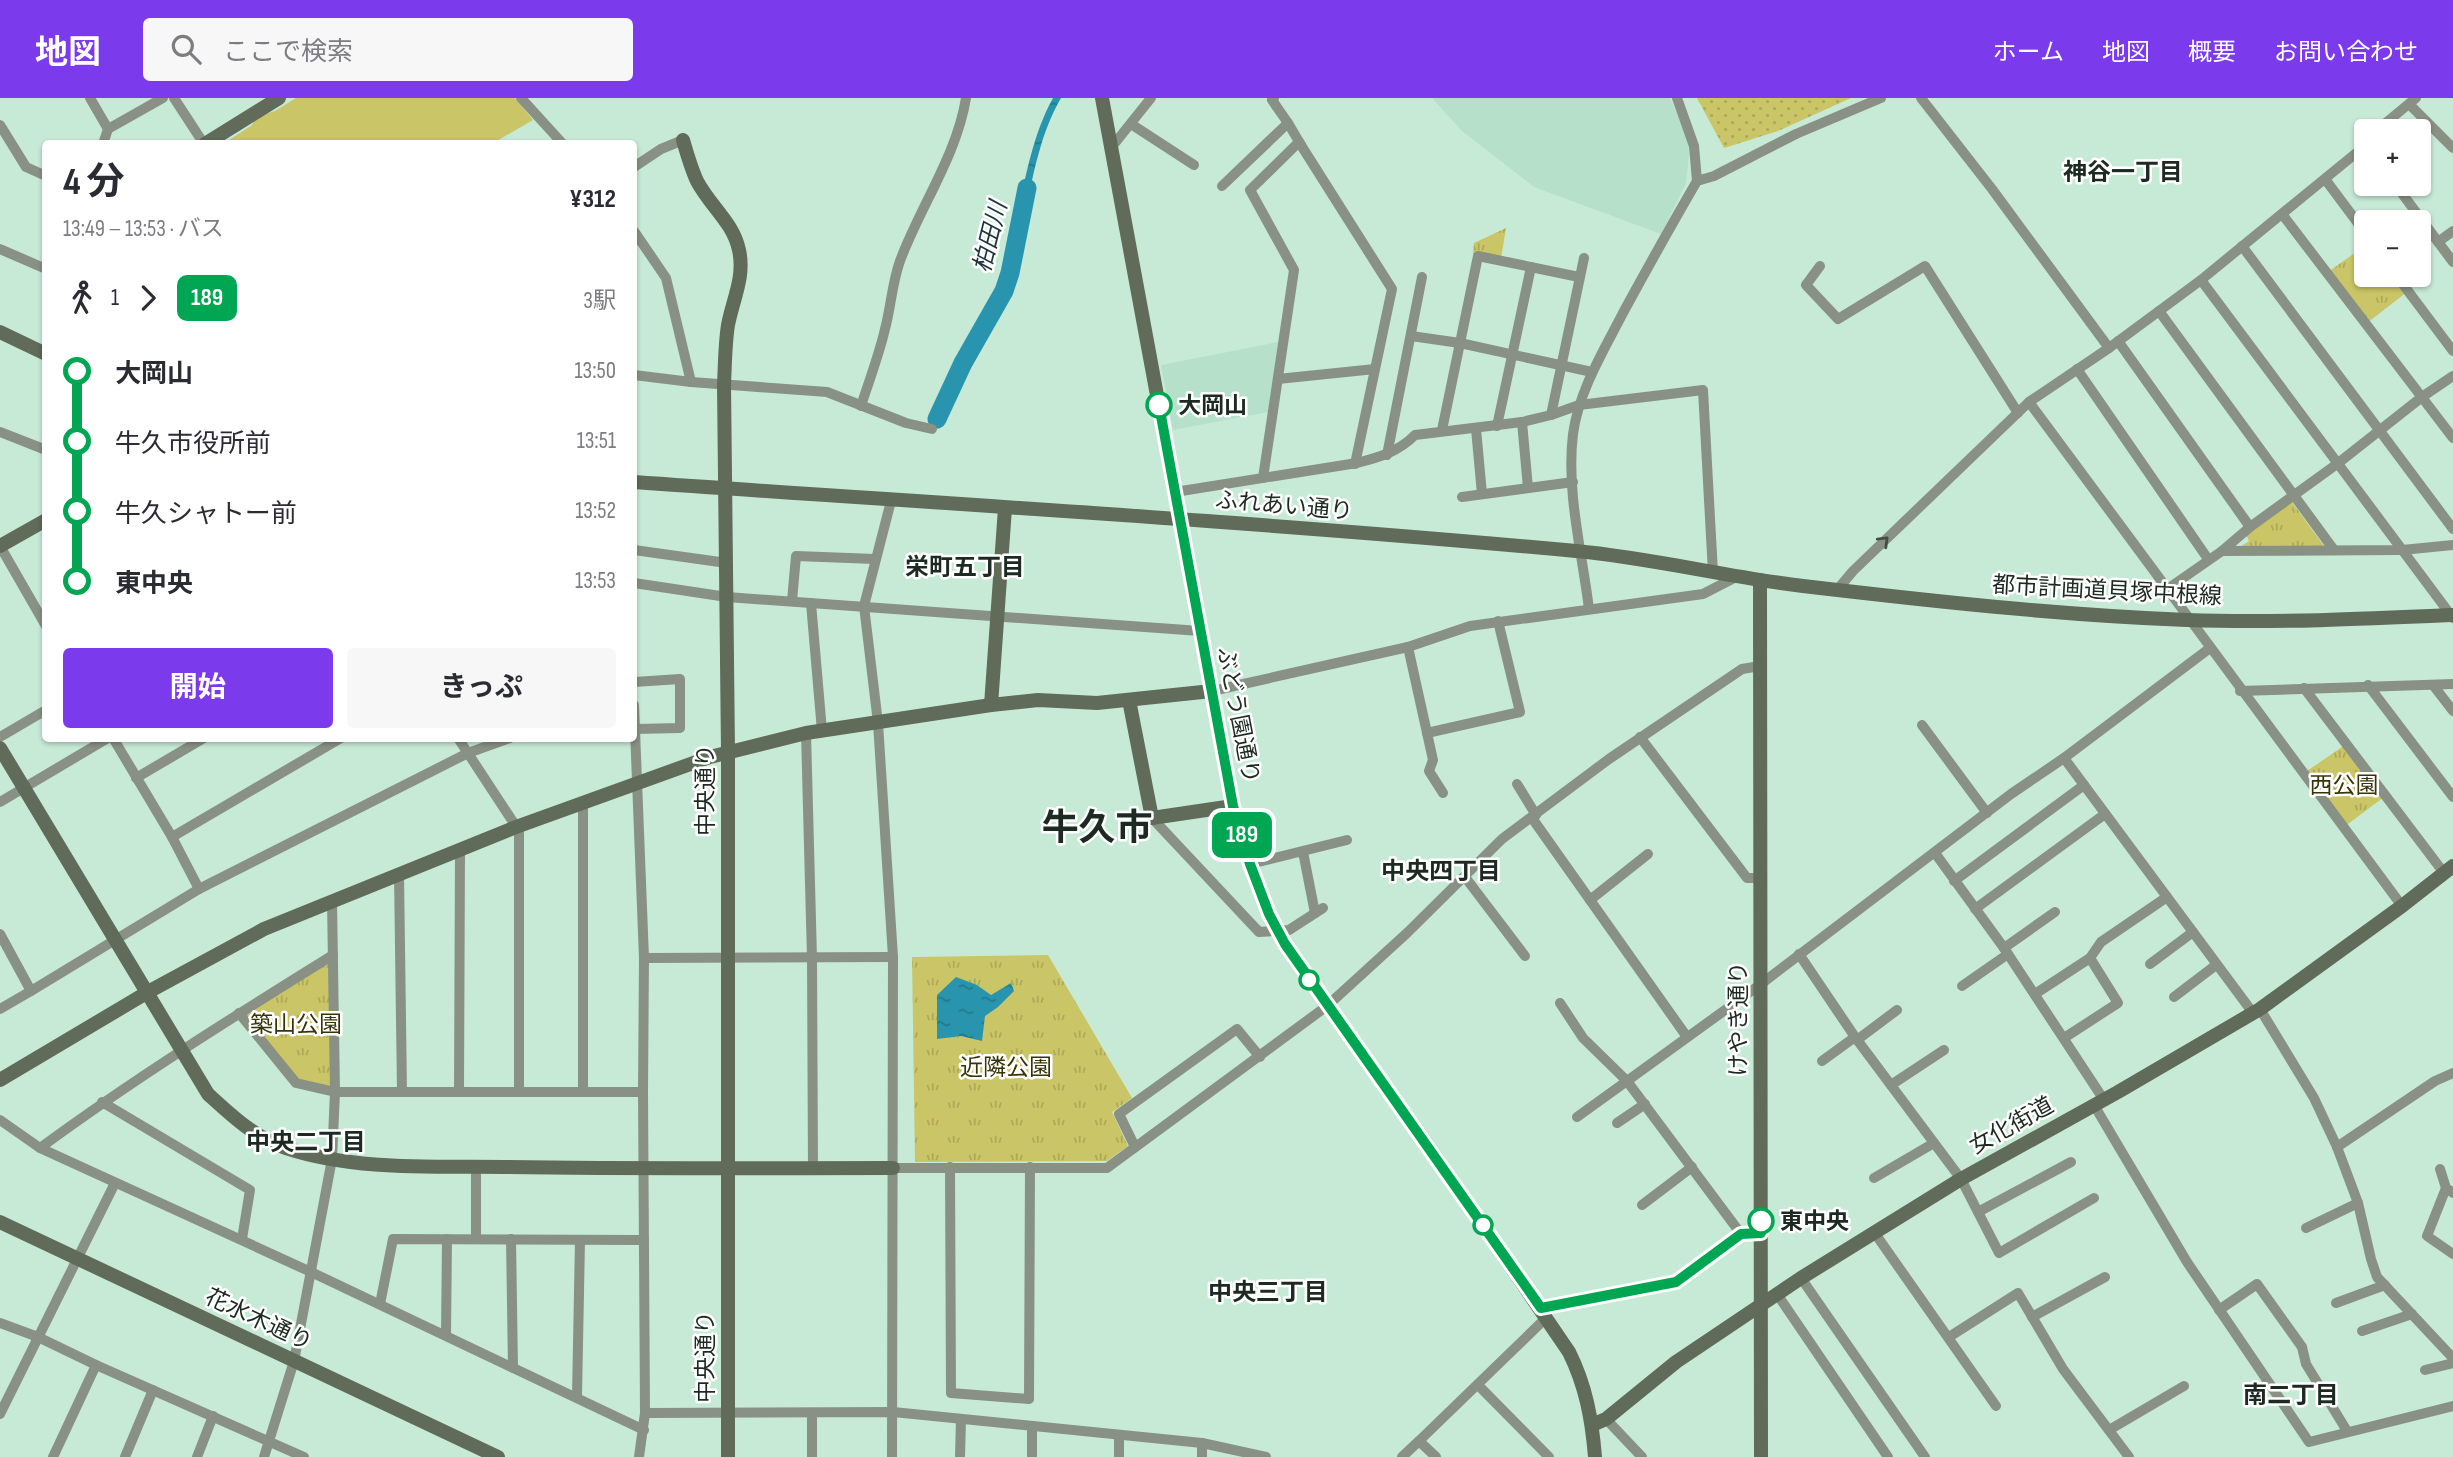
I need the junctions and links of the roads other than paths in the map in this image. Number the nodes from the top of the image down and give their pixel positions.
1 (90, 98) edge
2 (163, 98) edge
3 (174, 98) edge
4 (279, 98) edge
5 (522, 98) edge
6 (966, 98) edge
7 (1102, 98) edge
8 (1151, 98) edge
9 (1274, 98) edge
10 (1677, 98) edge
11 (1881, 98) edge
12 (1921, 98) edge
13 (2412, 101) edge
14 (2390, 119) edge
15 (1288, 123) junction
16 (1131, 124) junction
17 (0, 125) edge
18 (108, 129) junction
19 (104, 140) edge
20 (201, 140) edge
21 (211, 140) edge
22 (559, 140) edge
23 (683, 140) joint
24 (1301, 145) junction
25 (1111, 148) junction
26 (2453, 148) edge
27 (2354, 155) edge
28 (637, 165) edge
29 (1194, 165) dead end
30 (42, 174) edge
31 (2325, 179) junction
32 (1697, 180) junction
33 (1222, 186) dead end
34 (2404, 196) edge
35 (2282, 214) junction
36 (2354, 218) edge
37 (2453, 231) edge
38 (637, 235) edge
39 (2438, 242) junction
40 (2242, 246) junction
41 (0, 249) edge
42 (1584, 258) dead end
43 (2453, 262) edge
44 (1820, 266) dead end
45 (42, 267) edge
46 (1531, 267) junction
47 (1422, 277) dead end
48 (1579, 277) junction
49 (2201, 280) junction
50 (2405, 287) edge
51 (2159, 311) junction
52 (0, 332) edge
53 (1411, 336) junction
54 (1460, 343) junction
55 (2113, 344) junction
56 (2453, 351) edge
57 (42, 352) edge
58 (1513, 355) junction
59 (1563, 366) junction
60 (1375, 369) junction
61 (2077, 369) junction
62 (1592, 372) junction
63 (637, 375) edge
64 (2453, 376) edge
65 (1278, 379) junction
66 (691, 382) junction
67 (724, 384) junction
68 (2422, 397) junction
69 (2029, 402) junction
70 (1579, 405) junction
71 (861, 406) junction
72 (2018, 413) junction
73 (1551, 415) junction
74 (1522, 422) junction
75 (1497, 426) junction
76 (932, 429) dead end
77 (1476, 429) junction
78 (1442, 430) junction
79 (2380, 430) junction
80 (0, 432) edge
81 (2453, 438) edge
82 (42, 448) edge
83 (1387, 455) junction
84 (1355, 464) junction
85 (2337, 464) junction
86 (1263, 478) junction
87 (637, 482) edge
88 (1573, 482) junction
89 (727, 488) junction
90 (1528, 488) junction
91 (1175, 492) junction
92 (1482, 495) junction
93 (2294, 495) junction
94 (1462, 497) dead end
95 (891, 501) junction
96 (1005, 508) junction
97 (1180, 520) junction
98 (42, 522) edge
99 (2250, 527) junction
100 (2453, 529) edge
101 (2453, 545) edge
102 (0, 546) edge
103 (637, 550) edge
104 (2334, 550) junction
105 (2402, 550) junction
106 (2222, 551) junction
107 (1581, 552) junction
108 (875, 559) junction
109 (2208, 559) junction
110 (727, 563) junction
111 (1713, 572) junction
112 (1736, 576) junction
113 (1760, 580) junction
114 (637, 583) edge
115 (1837, 590) junction
116 (2166, 590) junction
117 (727, 597) junction
118 (792, 601) junction
119 (811, 603) junction
120 (864, 606) junction
121 (1589, 609) junction
122 (42, 613) edge
123 (998, 616) junction
124 (2452, 616) edge
125 (2191, 620) junction
126 (1498, 621) junction
127 (1200, 631) junction
128 (1408, 647) junction
129 (2210, 648) junction
130 (1760, 667) junction
131 (637, 682) edge
132 (2453, 684) edge
133 (2368, 685) junction
134 (2433, 685) junction
135 (2304, 688) junction
136 (1212, 691) junction
137 (2240, 691) junction
138 (1129, 701) junction
139 (991, 705) junction
140 (42, 711) edge
141 (2453, 711) edge
142 (878, 723) junction
143 (1922, 725) dead end
144 (637, 729) edge
145 (822, 731) junction
146 (806, 733) junction
147 (1427, 733) junction
148 (0, 737) edge
149 (1640, 737) junction
150 (103, 742) edge
151 (113, 742) edge
152 (197, 742) edge
153 (334, 742) edge
154 (461, 742) edge
155 (499, 742) edge
156 (635, 742) edge
157 (0, 748) edge
158 (728, 751) junction
159 (468, 753) junction
160 (2064, 758) junction
161 (136, 778) junction
162 (635, 784) junction
163 (1517, 784) dead end
164 (2084, 785) junction
165 (23, 786) junction
166 (1443, 793) dead end
167 (2453, 797) edge
168 (0, 802) edge
169 (583, 802) junction
170 (1233, 806) junction
171 (1987, 813) junction
172 (2105, 814) junction
173 (1534, 817) junction
174 (1152, 818) junction
175 (516, 827) junction
176 (172, 837) junction
177 (1347, 840) dead end
178 (460, 849) junction
179 (1303, 852) junction
180 (1648, 853) dead end
181 (1936, 853) junction
182 (1250, 864) junction
183 (2449, 869) edge
184 (399, 874) junction
185 (1465, 877) junction
186 (1761, 878) junction
187 (1954, 881) junction
188 (199, 889) junction
189 (2167, 897) junction
190 (332, 900) junction
191 (1590, 900) junction
192 (2402, 906) junction
193 (1975, 909) junction
194 (2055, 912) dead end
195 (1278, 932) junction
196 (2193, 932) junction
197 (0, 935) edge
198 (116, 939) junction
199 (2006, 951) junction
200 (1800, 954) junction
201 (333, 955) junction
202 (1525, 956) dead end
203 (893, 957) junction
204 (644, 958) junction
205 (729, 958) junction
206 (812, 958) junction
207 (2090, 958) junction
208 (2150, 964) dead end
209 (2216, 965) junction
210 (1761, 984) junction
211 (1962, 986) dead end
212 (31, 990) junction
213 (148, 992) junction
214 (2035, 995) junction
215 (2174, 996) dead end
216 (1560, 1003) dead end
217 (1327, 1006) junction
218 (0, 1009) edge
219 (1897, 1010) dead end
220 (2256, 1011) junction
221 (239, 1013) junction
222 (1687, 1037) junction
223 (1856, 1038) junction
224 (2064, 1038) junction
225 (1944, 1050) dead end
226 (180, 1051) junction
227 (1260, 1057) junction
228 (1822, 1061) dead end
229 (2453, 1073) edge
230 (0, 1080) edge
231 (1627, 1081) junction
232 (1891, 1086) junction
233 (519, 1091) junction
234 (335, 1092) junction
235 (402, 1092) junction
236 (459, 1092) junction
237 (583, 1092) junction
238 (643, 1092) junction
239 (102, 1102) junction
240 (2099, 1102) junction
241 (1645, 1104) junction
242 (1577, 1116) dead end
243 (0, 1120) edge
244 (1617, 1123) dead end
245 (1934, 1143) junction
246 (1135, 1147) junction
247 (2337, 1147) junction
248 (40, 1148) junction
249 (331, 1159) junction
250 (2071, 1162) dead end
251 (476, 1167) junction
252 (950, 1167) junction
253 (1030, 1167) junction
254 (1692, 1167) junction
255 (644, 1168) junction
256 (728, 1168) junction
257 (813, 1168) junction
258 (892, 1168) junction
259 (2440, 1169) dead end
260 (1874, 1178) dead end
261 (1961, 1179) junction
262 (115, 1183) junction
263 (2449, 1190) edge
264 (2094, 1198) dead end
265 (2358, 1203) junction
266 (1642, 1205) dead end
267 (1978, 1212) junction
268 (0, 1222) edge
269 (2306, 1228) dead end
270 (1874, 1232) junction
271 (1761, 1233) junction
272 (1741, 1234) junction
273 (242, 1239) junction
274 (447, 1239) junction
275 (476, 1239) junction
276 (511, 1239) junction
277 (580, 1240) junction
278 (644, 1240) junction
279 (2453, 1254) edge
280 (78, 1258) junction
281 (312, 1272) junction
282 (2105, 1277) dead end
283 (1801, 1278) junction
284 (2385, 1285) junction
285 (1777, 1294) junction
286 (2336, 1303) dead end
287 (380, 1304) junction
288 (1761, 1305) junction
289 (2219, 1310) junction
290 (1544, 1313) junction
291 (2412, 1314) junction
292 (2032, 1317) junction
293 (0, 1323) edge
294 (2362, 1331) dead end
295 (446, 1335) junction
296 (38, 1337) junction
297 (1949, 1337) junction
298 (2453, 1358) edge
299 (294, 1360) junction
300 (2453, 1363) edge
301 (96, 1365) junction
302 (513, 1368) junction
303 (2425, 1370) dead end
304 (1478, 1385) junction
305 (2184, 1386) dead end
306 (153, 1390) junction
307 (577, 1397) junction
308 (1996, 1406) dead end
309 (2453, 1406) edge
310 (893, 1412) junction
311 (645, 1413) junction
312 (727, 1413) junction
313 (812, 1413) junction
314 (0, 1414) edge
315 (213, 1416) junction
316 (961, 1419) junction
317 (1599, 1422) junction
318 (1032, 1426) junction
319 (644, 1430) junction
320 (2109, 1430) junction
321 (2347, 1431) junction
322 (1119, 1434) junction
323 (270, 1441) junction
324 (1419, 1441) junction
325 (1202, 1443) junction
326 (54, 1457) edge
327 (125, 1457) edge
328 (197, 1457) edge
329 (264, 1457) edge
330 (304, 1457) edge
331 (498, 1457) edge
332 (639, 1457) edge
333 (728, 1457) edge
334 (812, 1457) edge
335 (892, 1457) edge
336 (960, 1457) edge
337 (1032, 1457) edge
338 (1119, 1457) edge
339 (1202, 1457) edge
340 (1266, 1457) edge
341 (1402, 1457) edge
342 (1436, 1457) edge
343 (1549, 1457) edge
344 (1595, 1457) edge
345 (1642, 1457) edge
346 (1761, 1457) edge
347 (1888, 1457) edge
348 (1925, 1457) edge
349 (2129, 1457) edge

1 - 18 street
2 - 18 street
3 - 20 street
4 - 21 street
5 - 22 street
6 - 71 street
7 - 25 street, ぶどう園通り
8 - 16 street
9 - 15 street
10 - 32 street
11 - 32 street
12 - 55 street
13 - 14 street
13 - 26 street
15 - 24 street
15 - 33 street
16 - 25 street
16 - 29 street
17 - 30 street
18 - 19 street
23 - 28 street
23 - 67 street, 中央通り
24 - 60 street
24 - 65 street
25 - 91 street, ぶどう園通り
27 - 31 street
31 - 35 street
31 - 36 street
32 - 62 street
34 - 39 street
35 - 40 street
35 - 68 street
37 - 39 street
38 - 66 street
39 - 43 street
40 - 49 street
40 - 79 street
41 - 45 street
42 - 48 street
44 - 72 street
46 - 48 street
46 - 54 street
46 - 58 street
47 - 53 street
48 - 59 street
49 - 51 street
49 - 85 street
50 - 56 street
51 - 55 street
51 - 93 street
52 - 57 street
53 - 54 street
53 - 83 street
54 - 58 street
54 - 78 street
55 - 61 street
55 - 99 street
58 - 59 street
58 - 75 street
59 - 62 street
59 - 73 street
60 - 65 street
60 - 84 street
61 - 69 street
61 - 109 street
62 - 70 street
63 - 66 street
64 - 68 street
65 - 86 street
66 - 67 street
67 - 71 street
67 - 89 street, 中央通り
68 - 79 street
68 - 81 street
69 - 72 street
69 - 116 street
70 - 73 street
70 - 88 street
70 - 111 street
71 - 76 street
115 -> 72 street
73 - 74 street
74 - 75 street
74 - 90 street
75 - 77 street
77 - 78 street
77 - 92 street
78 - 83 street
79 - 85 street
79 - 100 street
80 - 82 street
83 - 84 street
84 - 86 street
85 - 93 street
85 - 105 street
86 - 91 street
87 - 89 street, ふれあい通り
88 - 90 street
88 - 107 street
89 - 95 street, ふれあい通り
89 - 110 street, 中央通り
90 - 92 street
91 - 97 street, ぶどう園通り
92 - 94 street
93 - 99 street
93 - 104 street
95 - 96 street, ふれあい通り
95 - 108 street
96 - 97 street, ふれあい通り
96 - 123 street
97 - 107 street, ふれあい通り
97 - 127 street, ぶどう園通り
98 - 102 street
99 - 106 street
101 - 105 street
102 - 122 street
103 - 110 street
104 - 105 street
104 - 106 street
105 - 124 street
106 - 109 street
107 - 111 street, ふれあい通り
107 - 121 street
108 - 118 street
108 - 120 street
109 - 116 street
110 - 117 street, 中央通り
111 - 112 street, ふれあい通り
112 - 113 street, ふれあい通り
112 - 121 street
113 - 115 street, 都市計画道貝塚中根線
113 - 130 street, けやき通り
114 - 117 street
115 - 125 street, 都市計画道貝塚中根線
116 - 125 street
117 - 118 street
117 - 158 street, 中央通り
118 - 119 street
119 - 120 street
119 - 145 street
120 - 123 street
120 - 142 street
121 - 126 street
123 - 127 street
123 - 139 street
124 - 125 street, 都市計画道貝塚中根線
125 - 129 street
126 - 128 street
126 - 147 street
127 - 136 street, ぶどう園通り
128 - 136 street
128 - 147 street
129 - 137 street
129 - 160 street
130 - 149 street
130 - 186 street, けやき通り
131 - 144 street
132 - 134 street
133 - 134 street
133 - 135 street
133 - 167 street
134 - 141 street
135 - 137 street
135 - 183 street
136 - 138 street
136 - 170 street, ぶどう園通り
137 - 192 street
138 - 139 street
138 - 174 street
139 - 142 street
140 - 148 street
142 - 145 street
142 - 203 street
143 - 171 street
145 - 146 street
146 - 158 street
146 - 206 street
147 - 166 street
149 - 173 street
149 - 186 street
150 - 165 street
151 - 161 street
152 - 161 street
153 - 176 street
154 - 159 street
155 - 159 street
156 - 162 street
157 - 165 street
158 - 162 street
158 - 205 street, 中央通り
159 - 175 street
159 - 188 street
160 - 164 street
160 - 171 street
161 - 176 street
162 - 169 street
162 - 204 street
163 - 173 street
164 - 172 street
164 - 187 street
165 - 168 street
165 - 198 street
169 - 175 street
169 - 237 street
170 - 174 street
170 - 182 street, ぶどう園通り
171 - 181 street
172 - 189 street
172 - 193 street
173 - 185 street
173 - 191 street
174 - 195 street
175 - 178 street
175 - 233 street
176 - 188 street
177 - 179 street
178 - 184 street
178 - 236 street
179 - 182 street
179 - 195 street
180 - 191 street
181 - 187 street
181 - 200 street
182 - 195 street, ぶどう園通り
183 - 192 street, 女化街道
184 - 190 street
184 - 235 street
185 - 202 street
185 - 217 street
186 - 210 street, けやき通り
187 - 193 street
188 - 198 street
189 - 196 street
189 - 207 street
190 - 201 street
190 - 213 street
191 - 222 street
192 - 220 street, 女化街道
193 - 199 street
194 - 199 street
195 - 217 street, ぶどう園通り
196 - 208 street
196 - 209 street
197 - 212 street
198 - 212 street
198 - 213 street
199 - 211 street
199 - 214 street
200 - 210 street
200 - 223 street
201 - 221 street
201 - 234 street
203 - 206 street
203 - 258 street
204 - 205 street
204 - 238 street
205 - 206 street
205 - 256 street, 中央通り
206 - 257 street
207 - 214 street
207 - 224 street
209 - 215 street
209 - 220 street
210 - 222 street
210 - 271 street, けやき通り
212 - 218 street
213 - 226 street
213 - 230 street
214 - 224 street
216 - 231 street
217 - 227 street
217 - 290 street, ぶどう園通り
219 - 223 street
220 - 240 street, 女化街道
220 - 247 street
221 - 226 street
221 - 234 street
222 - 231 street
223 - 228 street
223 - 232 street
224 - 240 street
225 - 232 street
226 - 239 street
226 - 249 street
227 - 246 street
227 - 246 street
229 - 247 street
231 - 241 street
231 - 242 street
232 - 245 street
233 - 236 street
233 - 237 street
234 - 235 street
234 - 249 street
235 - 236 street
237 - 238 street
238 - 255 street
239 - 248 street
239 - 273 street
240 - 261 street, 女化街道
240 - 289 street
241 - 244 street
241 - 254 street
243 - 248 street
245 - 260 street
245 - 261 street
246 - 253 street
247 - 265 street
248 - 262 street
249 - 251 street
249 - 281 street
250 - 267 street
251 - 255 street
251 - 275 street
252 - 253 street
252 - 253 street
252 - 258 street
254 - 266 street
254 - 272 street
255 - 256 street
255 - 278 street
256 - 257 street
256 - 312 street, 中央通り
257 - 258 street
258 - 310 street
259 - 263 street
261 - 267 street
261 - 270 street, 女化街道
262 - 273 street
262 - 280 street
263 - 279 street
264 - 267 street
265 - 269 street
265 - 284 street
268 - 280 street, 花水木通り
270 - 283 street, 女化街道
270 - 297 street
271 - 272 street
271 - 288 street, けやき通り
272 - 290 street
273 - 281 street
274 - 275 street
274 - 287 street
274 - 295 street
275 - 276 street
276 - 277 street
276 - 302 street
277 - 278 street
277 - 307 street
278 - 311 street
280 - 296 street
280 - 299 street, 花水木通り
281 - 287 street
281 - 299 street
282 - 292 street
283 - 285 street, 女化街道
283 - 348 street
284 - 286 street
284 - 291 street
285 - 288 street, 女化街道
285 - 347 street
287 - 295 street
288 - 317 street, 女化街道
288 - 346 street, けやき通り
289 - 321 street
289 - 321 street
290 - 304 street
290 - 317 street, ぶどう園通り
291 - 294 street
291 - 298 street
292 - 297 street
292 - 320 street
293 - 296 street
295 - 302 street
296 - 301 street
296 - 314 street
297 - 308 street
299 - 323 street
299 - 331 street, 花水木通り
300 - 303 street
301 - 306 street
301 - 326 street
302 - 307 street
304 - 324 street
304 - 343 street
305 - 320 street
306 - 315 street
306 - 327 street
307 - 319 street
309 - 321 street
310 - 313 street
310 - 316 street
310 - 335 street
311 - 312 street
311 - 319 street
312 - 313 street
312 - 333 street, 中央通り
313 - 334 street
315 - 323 street
315 - 328 street
316 - 318 street
316 - 336 street
317 - 344 street, ぶどう園通り
317 - 345 street
318 - 322 street
318 - 337 street
319 - 332 street
320 - 349 street
322 - 325 street
322 - 338 street
323 - 329 street
323 - 330 street
324 - 341 street
324 - 342 street
325 - 339 street
325 - 340 street

